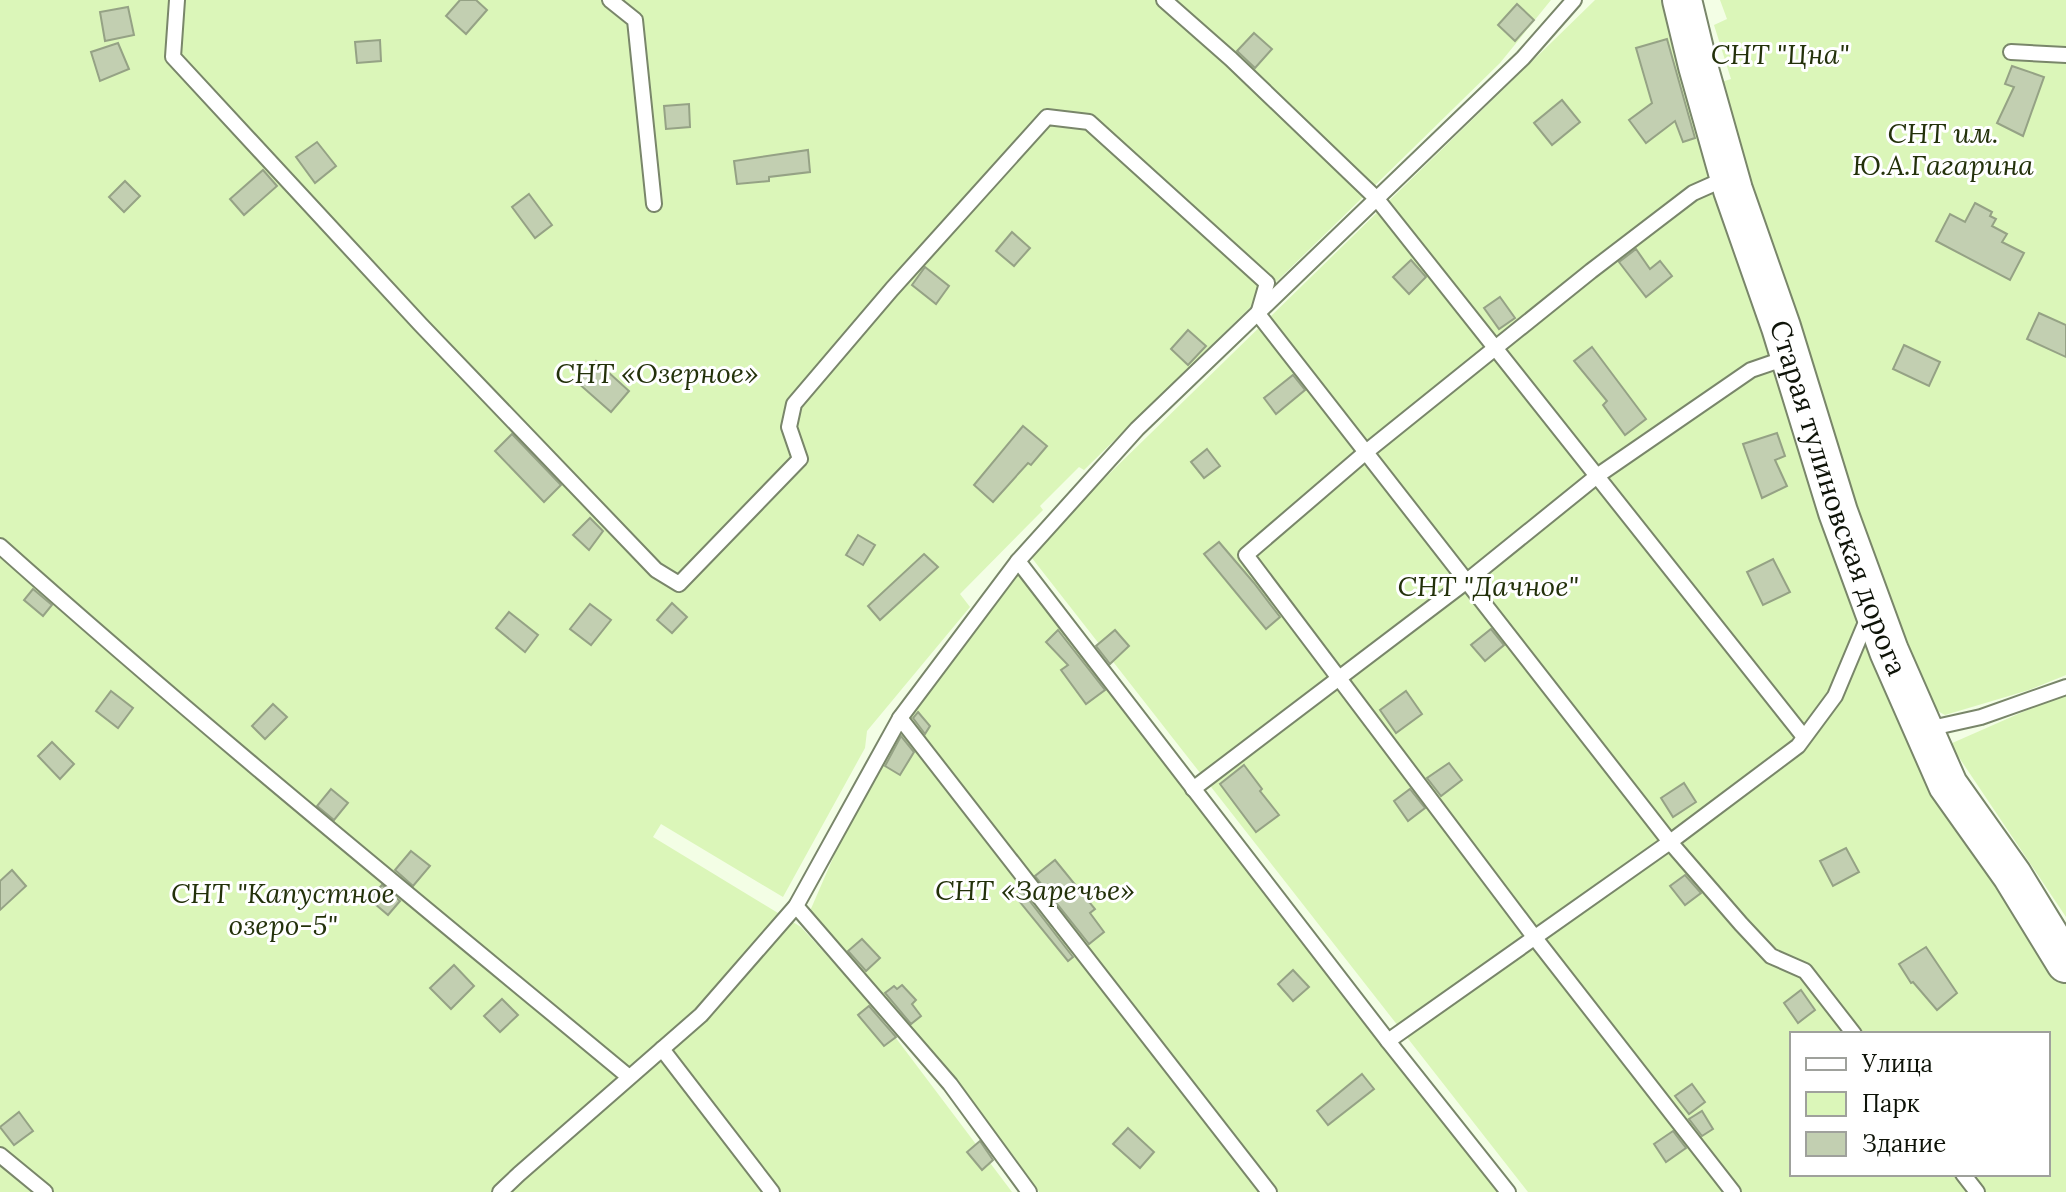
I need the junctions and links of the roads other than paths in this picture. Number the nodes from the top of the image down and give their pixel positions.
1 (177, 0) edge
2 (610, 0) edge
3 (1164, 0) edge
4 (1574, 0) edge
5 (1682, 0) edge
6 (2011, 52) dead end
7 (2066, 55) edge
8 (1729, 176) junction
9 (1377, 199) junction
10 (654, 204) dead end
11 (1258, 314) junction
12 (1496, 349) junction
13 (1790, 357) junction
14 (1366, 452) junction
15 (1597, 476) junction
16 (0, 546) edge
17 (1018, 561) junction
18 (1467, 581) junction
19 (1873, 607) junction
20 (1339, 679) junction
21 (2066, 687) edge
22 (900, 718) junction
23 (1922, 730) junction
24 (1804, 737) junction
25 (1193, 789) junction
26 (1670, 842) junction
27 (796, 906) junction
28 (1535, 938) junction
29 (2066, 963) edge
30 (1852, 1032) edge
31 (1388, 1041) junction
32 (662, 1049) junction
33 (629, 1077) junction
34 (0, 1155) edge
35 (1965, 1176) edge
36 (45, 1192) edge
37 (500, 1192) edge
38 (772, 1192) edge
39 (1029, 1192) edge
40 (1269, 1192) edge
41 (1508, 1192) edge
42 (1733, 1192) edge
43 (1977, 1192) edge

1 - 11 lane
2 - 10 lane
3 - 9 lane
4 - 9 lane
5 - 8 street, Старая тулиновская дорога
6 - 7 lane
8 - 12 lane
8 - 13 street, Старая тулиновская дорога
9 - 11 lane
9 - 12 lane
11 - 14 lane
11 - 17 lane
12 - 14 lane
12 - 15 lane
13 - 15 lane
13 - 19 street, Старая тулиновская дорога
14 - 18 lane
14 - 20 lane
15 - 18 lane
15 - 24 lane
16 - 33 lane
17 - 22 lane
17 - 25 lane
18 - 20 lane
18 - 26 lane
19 - 23 street, Старая тулиновская дорога
19 - 24 lane
20 - 25 lane
20 - 28 lane
21 - 23 lane
22 - 27 lane
22 - 40 lane
23 - 29 street, Старая тулиновская дорога
24 - 26 lane
25 - 31 lane
26 - 28 lane
26 - 30 lane
27 - 32 lane
27 - 39 lane
28 - 31 lane
28 - 42 lane
31 - 41 lane
32 - 33 lane
32 - 38 lane
33 - 37 lane
34 - 36 lane
35 - 43 lane

